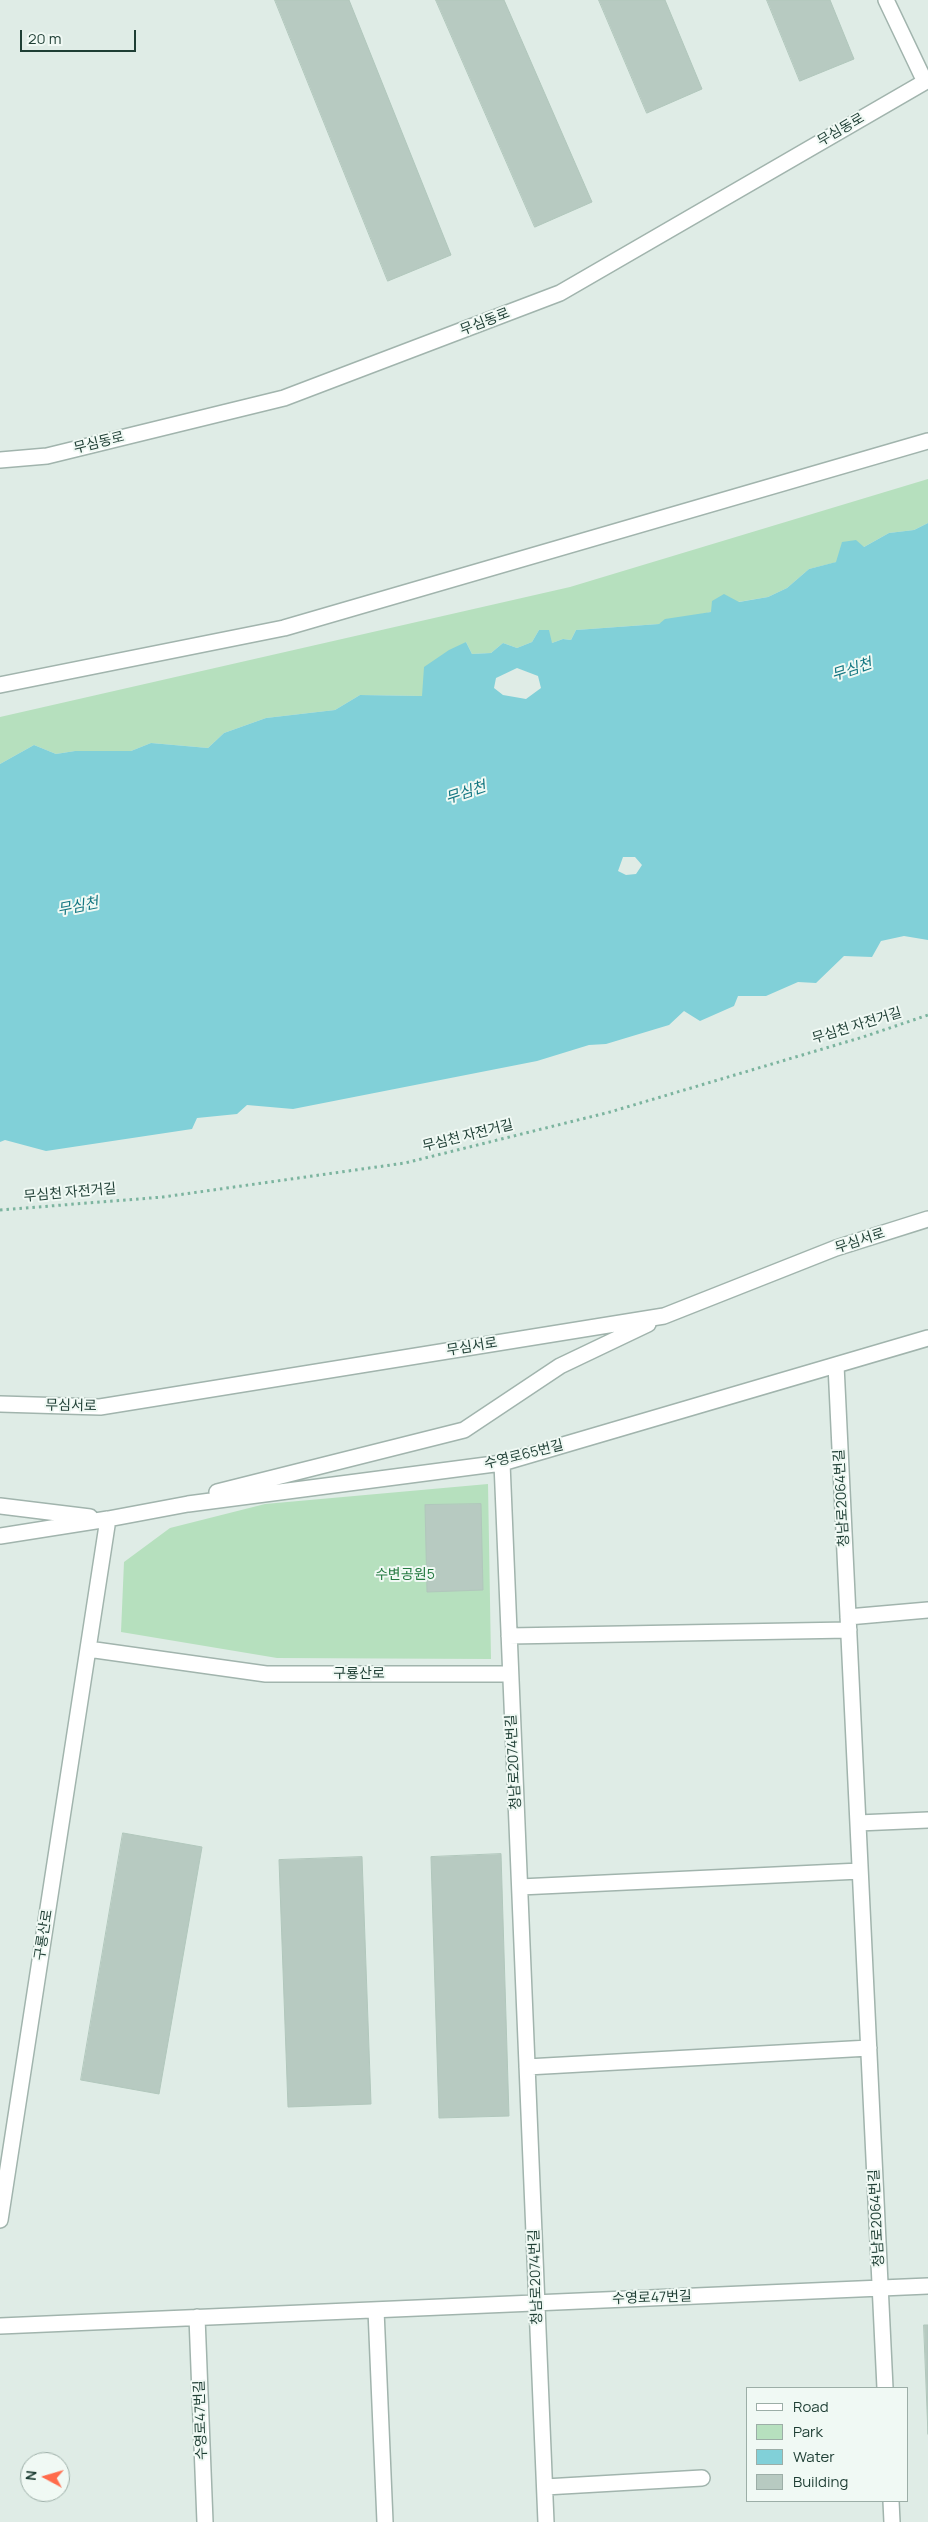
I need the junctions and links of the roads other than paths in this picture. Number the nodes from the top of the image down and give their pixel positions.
1 (886, 0) edge
2 (926, 81) edge
3 (928, 441) edge
4 (0, 460) edge
5 (0, 685) edge
6 (928, 1218) edge
7 (664, 1316) junction
8 (928, 1338) edge
9 (836, 1365) junction
10 (0, 1404) edge
11 (502, 1463) junction
12 (0, 1506) edge
13 (108, 1520) junction
14 (0, 1536) edge
15 (928, 1610) edge
16 (848, 1623) junction
17 (509, 1636) junction
18 (88, 1649) junction
19 (510, 1674) junction
20 (928, 1820) edge
21 (858, 1823) junction
22 (860, 1871) junction
23 (520, 1887) junction
24 (869, 2048) junction
25 (527, 2067) junction
26 (0, 2220) edge
27 (928, 2286) edge
28 (880, 2288) junction
29 (537, 2303) junction
30 (376, 2310) junction
31 (197, 2318) junction
32 (0, 2326) edge
33 (885, 2387) edge
34 (702, 2478) dead end
35 (545, 2487) junction
36 (891, 2502) edge
37 (204, 2522) edge
38 (385, 2522) edge
39 (546, 2522) edge
40 (892, 2522) edge

1 - 2 street
2 - 4 street, 무심동로
3 - 5 street
6 - 7 street, 무심서로
7 - 10 street, 무심서로
7 - 13 street
8 - 9 street, 수영로65번길
9 - 11 street, 수영로65번길
9 - 16 street, 청남로2064번길
11 - 13 street, 수영로65번길
11 - 17 street, 청남로2074번길
12 - 13 street
13 - 14 street
13 - 18 street, 구룡산로
15 - 16 street
16 - 17 street
16 - 21 street, 청남로2064번길
17 - 19 street, 청남로2074번길
18 - 19 street, 구룡산로
18 - 26 street, 구룡산로
19 - 23 street, 청남로2074번길
20 - 21 street
21 - 22 street, 청남로2064번길
22 - 23 street
22 - 24 street, 청남로2064번길
23 - 25 street, 청남로2074번길
24 - 25 street
24 - 28 street, 청남로2064번길
25 - 29 street, 청남로2074번길
27 - 28 street, 수영로47번길
28 - 29 street, 수영로47번길
28 - 33 street, 청남로2064번길
29 - 30 street, 수영로47번길
29 - 35 street, 청남로2074번길
30 - 31 street, 수영로47번길
30 - 38 street
31 - 32 street, 수영로47번길
31 - 37 street, 수영로47번길
34 - 35 street
35 - 39 street, 청남로2074번길
36 - 40 street

